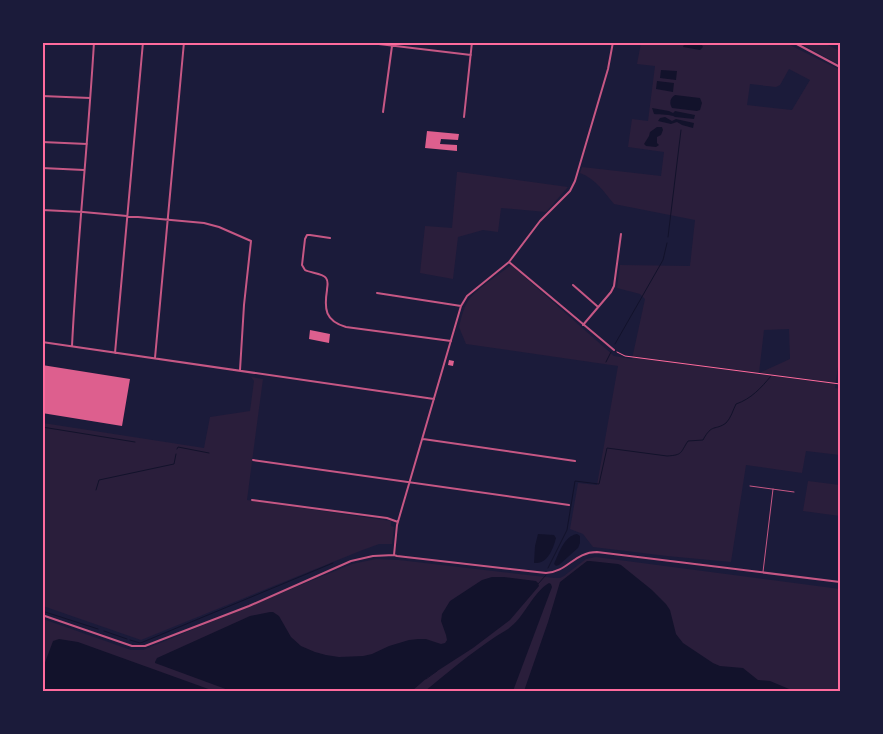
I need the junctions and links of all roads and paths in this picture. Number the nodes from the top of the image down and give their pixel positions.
1 (94, 42) edge
2 (143, 42) edge
3 (184, 42) edge
4 (362, 42) edge
5 (472, 42) edge
6 (613, 42) edge
7 (793, 42) edge
8 (392, 46) junction
9 (471, 55) junction
10 (840, 68) edge
11 (42, 96) edge
12 (90, 98) junction
13 (383, 112) dead end
14 (464, 117) dead end
15 (42, 142) edge
16 (87, 144) junction
17 (42, 168) edge
18 (84, 170) junction
19 (42, 210) edge
20 (81, 212) junction
21 (128, 215) junction
22 (169, 220) junction
23 (621, 234) dead end
24 (330, 238) dead end
25 (509, 262) junction
26 (573, 284) dead end
27 (377, 293) dead end
28 (461, 306) junction
29 (598, 307) junction
30 (583, 325) junction
31 (451, 341) junction
32 (42, 342) edge
33 (72, 346) junction
34 (614, 350) joint
35 (115, 353) junction
36 (156, 358) junction
37 (240, 370) junction
38 (840, 384) edge
39 (434, 399) junction
40 (422, 439) junction
41 (253, 460) dead end
42 (575, 461) dead end
43 (409, 482) junction
44 (750, 486) dead end
45 (773, 489) junction
46 (794, 492) dead end
47 (252, 500) dead end
48 (570, 505) dead end
49 (398, 522) junction
50 (394, 555) junction
51 (762, 572) junction
52 (840, 582) edge
53 (42, 615) edge

1 - 12 street
2 - 21 street
3 - 22 street
4 - 8 street
5 - 9 street
6 - 25 street
7 - 10 street
8 - 9 street
8 - 13 street
9 - 14 street
11 - 12 street
12 - 16 street
15 - 16 street
16 - 18 street
17 - 18 street
18 - 20 street
19 - 20 street
20 - 21 street
20 - 33 street
21 - 22 street
21 - 35 street
22 - 36 street
22 - 37 street
23 - 29 street
24 - 31 street
25 - 28 street
25 - 30 street
26 - 29 street
27 - 28 street
28 - 31 street
29 - 30 street
30 - 34 street
31 - 39 street
32 - 33 street
33 - 35 street
34 - 38 path
35 - 36 street
36 - 37 street
37 - 39 street
39 - 40 street
40 - 42 street
40 - 43 street
41 - 43 street
43 - 48 street
43 - 49 street
44 - 45 lane
45 - 46 lane
45 - 51 lane
47 - 49 street
49 - 50 street
50 - 51 street
50 - 53 street
51 - 52 street

